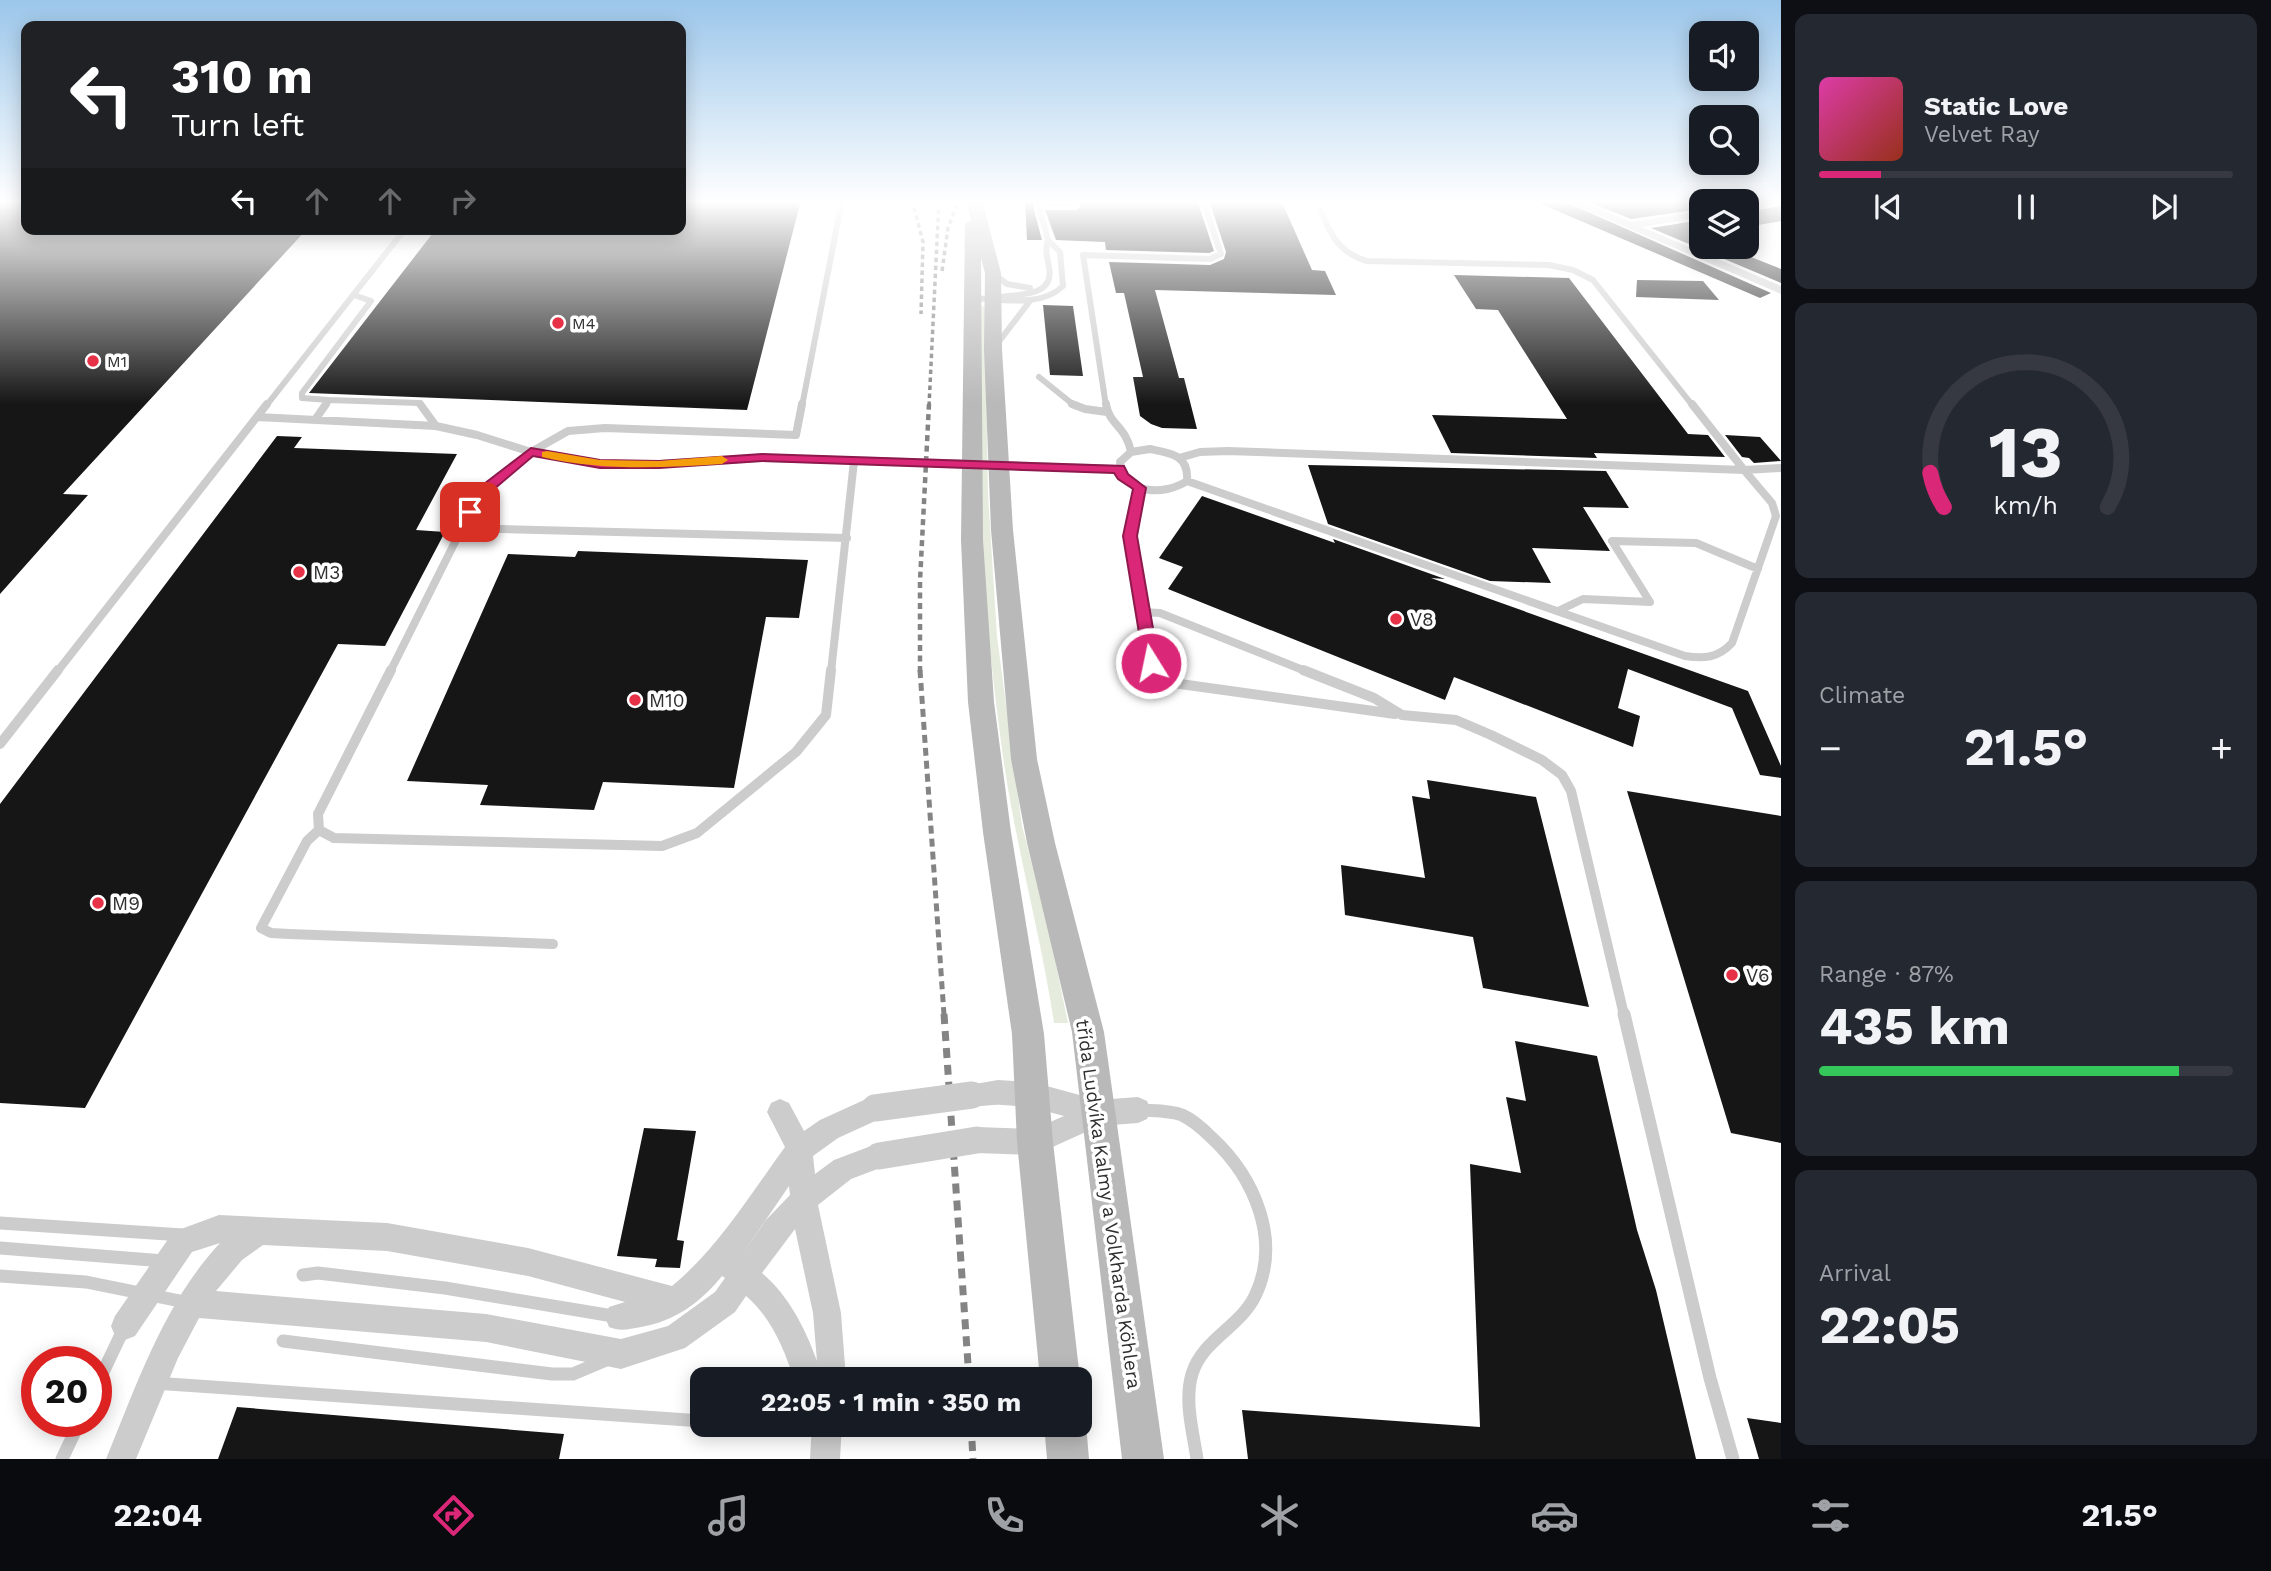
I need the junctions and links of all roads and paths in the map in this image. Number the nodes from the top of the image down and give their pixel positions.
1 (375, 268) edge
2 (829, 268) edge
3 (977, 268) edge
4 (992, 268) edge
5 (1050, 268) edge
6 (1061, 268) edge
7 (1085, 268) edge
8 (1564, 268) edge
9 (1729, 268) edge
10 (993, 273) junction
11 (1048, 285) junction
12 (1781, 290) edge
13 (354, 295) junction
14 (983, 298) junction
15 (1030, 302) junction
16 (993, 349) junction
17 (1040, 377) dead end
18 (330, 400) junction
19 (1107, 412) junction
20 (257, 417) junction
21 (315, 420) junction
22 (436, 426) junction
23 (531, 452) junction
24 (1131, 452) junction
25 (1179, 458) junction
26 (854, 461) junction
27 (1781, 468) edge
28 (1119, 469) junction
29 (1744, 470) junction
30 (1186, 481) junction
31 (1140, 488) junction
32 (462, 528) junction
33 (846, 538) junction
34 (1758, 569) junction
35 (1558, 611) junction
36 (1142, 612) junction
37 (1402, 715) junction
38 (0, 744) edge
39 (318, 830) junction
40 (552, 944) dead end
41 (1032, 1094) junction
42 (1138, 1110) joint
43 (780, 1112) dead end
44 (1098, 1113) junction
45 (1035, 1142) junction
46 (799, 1150) junction
47 (803, 1200) junction
48 (0, 1223) edge
49 (263, 1229) junction
50 (197, 1236) junction
51 (0, 1248) edge
52 (168, 1261) junction
53 (732, 1266) junction
54 (303, 1275) dead end
55 (0, 1276) edge
56 (144, 1294) junction
57 (676, 1301) junction
58 (191, 1303) junction
59 (619, 1317) joint
60 (125, 1326) joint
61 (283, 1340) dead end
62 (112, 1353) edge
63 (621, 1354) junction
64 (805, 1367) edge
65 (832, 1367) edge
66 (1059, 1367) edge
67 (154, 1383) junction
68 (690, 1420) edge
69 (72, 1437) edge
70 (1066, 1437) edge
71 (62, 1459) edge
72 (121, 1459) edge
73 (1068, 1459) edge
74 (1143, 1459) edge
75 (1198, 1459) edge
76 (1733, 1459) edge

1 - 13 lane
2 - 23 lane
3 - 14 street, třída Ludvíka Kalmy a Volkharda Köhlera
4 - 10 street, třída Ludvíka Kalmy a Volkharda Köhlera
5 - 11 lane
6 - 15 lane
7 - 19 lane
8 - 29 lane
9 - 12 street
10 - 11 lane
10 - 14 street, třída Ludvíka Kalmy a Volkharda Köhlera
11 - 14 lane
13 - 18 lane
13 - 20 lane
14 - 15 lane
14 - 16 street, třída Ludvíka Kalmy a Volkharda Köhlera
14 - 41 street, třída Ludvíka Kalmy a Volkharda Köhlera
15 - 16 lane
16 - 44 street, třída Ludvíka Kalmy a Volkharda Köhlera
17 - 19 lane
18 - 21 lane
18 - 22 lane
19 - 24 lane
20 - 21 lane
20 - 38 lane
21 - 22 lane
22 - 23 lane
23 - 26 lane
23 - 32 lane
24 - 25 lane
24 - 28 lane
25 - 29 lane
25 - 30 lane
26 - 28 lane, bridge
26 - 33 lane
27 - 29 lane
28 - 31 lane
29 - 34 lane
30 - 31 lane
30 - 35 lane
31 - 36 lane
32 - 33 lane
32 - 39 lane
33 - 39 lane
34 - 35 lane
34 - 35 lane
36 - 37 lane
36 - 37 lane
37 - 76 lane
39 - 40 lane
41 - 44 street
41 - 45 street, třída Ludvíka Kalmy a Volkharda Köhlera
41 - 46 street, bridge
42 - 44 street
42 - 75 lane
43 - 46 street
44 - 45 street
44 - 74 street, třída Ludvíka Kalmy a Volkharda Köhlera
45 - 47 street, bridge
45 - 66 street, třída Ludvíka Kalmy a Volkharda Köhlera
46 - 47 street
46 - 53 street
47 - 53 street
47 - 65 street
48 - 50 lane
49 - 50 street
49 - 57 street
49 - 58 street
50 - 52 street
51 - 52 lane
52 - 56 street
53 - 57 street
53 - 63 street
53 - 64 street
54 - 59 lane
55 - 56 lane
56 - 58 lane
56 - 60 street
57 - 59 street
58 - 63 street
58 - 67 street
60 - 62 lane
61 - 63 lane
67 - 68 lane
67 - 72 street
69 - 71 lane
70 - 73 street

